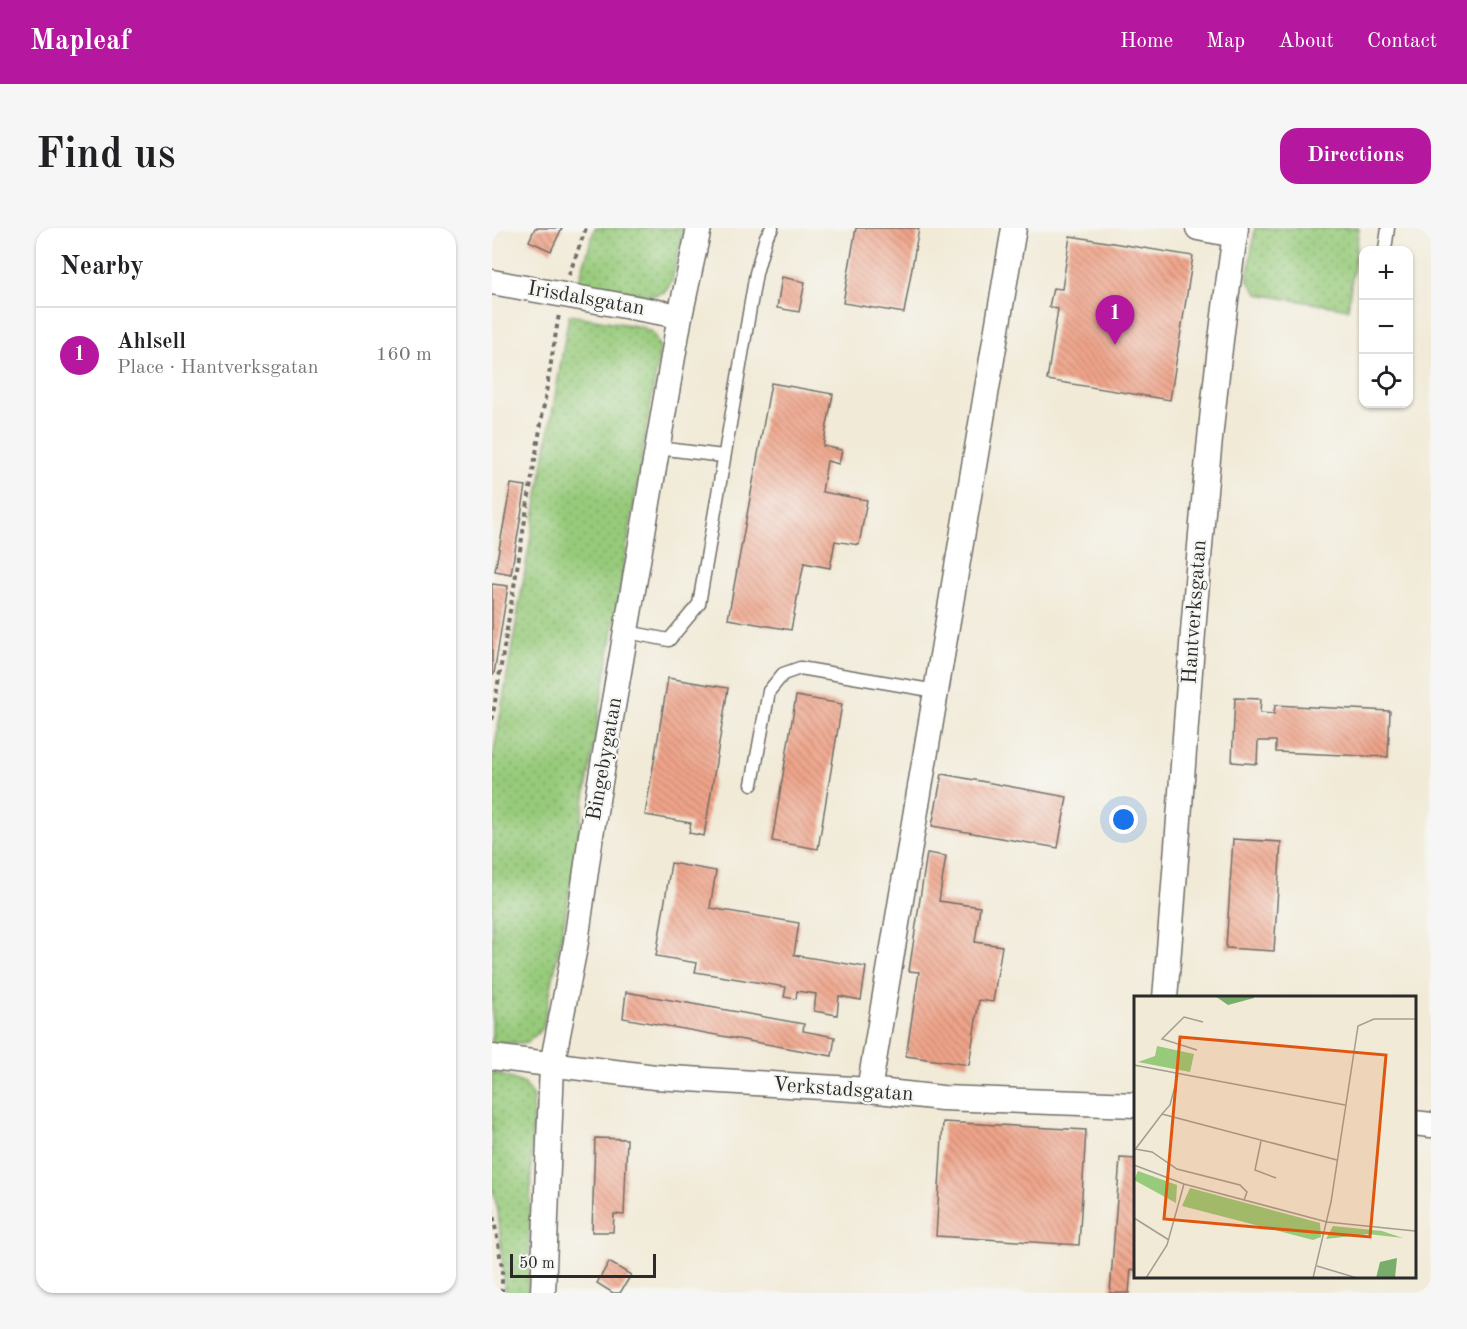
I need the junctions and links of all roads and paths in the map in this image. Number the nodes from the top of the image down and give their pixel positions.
1 (586, 228) edge
2 (699, 228) edge
3 (772, 228) edge
4 (1014, 228) edge
5 (1198, 228) edge
6 (1388, 228) edge
7 (1235, 232) edge
8 (1386, 246) edge
9 (492, 282) edge
10 (562, 294) junction
11 (680, 316) junction
12 (658, 448) junction
13 (723, 456) junction
14 (627, 632) junction
15 (936, 691) junction
16 (492, 720) edge
17 (752, 784) dead end
18 (1165, 996) edge
19 (492, 1057) edge
20 (552, 1065) junction
21 (869, 1090) junction
22 (1134, 1105) edge
23 (1416, 1123) edge
24 (1431, 1125) edge
25 (492, 1208) edge
26 (502, 1293) edge
27 (543, 1293) edge

1 - 10 path
2 - 11 street, Bingebygatan
3 - 13 lane
4 - 15 street
5 - 7 street
6 - 8 lane
7 - 18 street, Hantverksgatan
9 - 10 street, Irisdalsgatan
10 - 11 street, Irisdalsgatan
10 - 16 path
11 - 12 street, Bingebygatan
12 - 13 lane
12 - 14 street, Bingebygatan
13 - 14 lane
14 - 20 street, Bingebygatan
15 - 17 lane
15 - 21 street
19 - 20 street, Verkstadsgatan
20 - 21 street, Verkstadsgatan
20 - 27 street, Bingebygatan
21 - 22 street, Verkstadsgatan
23 - 24 street
25 - 26 path

